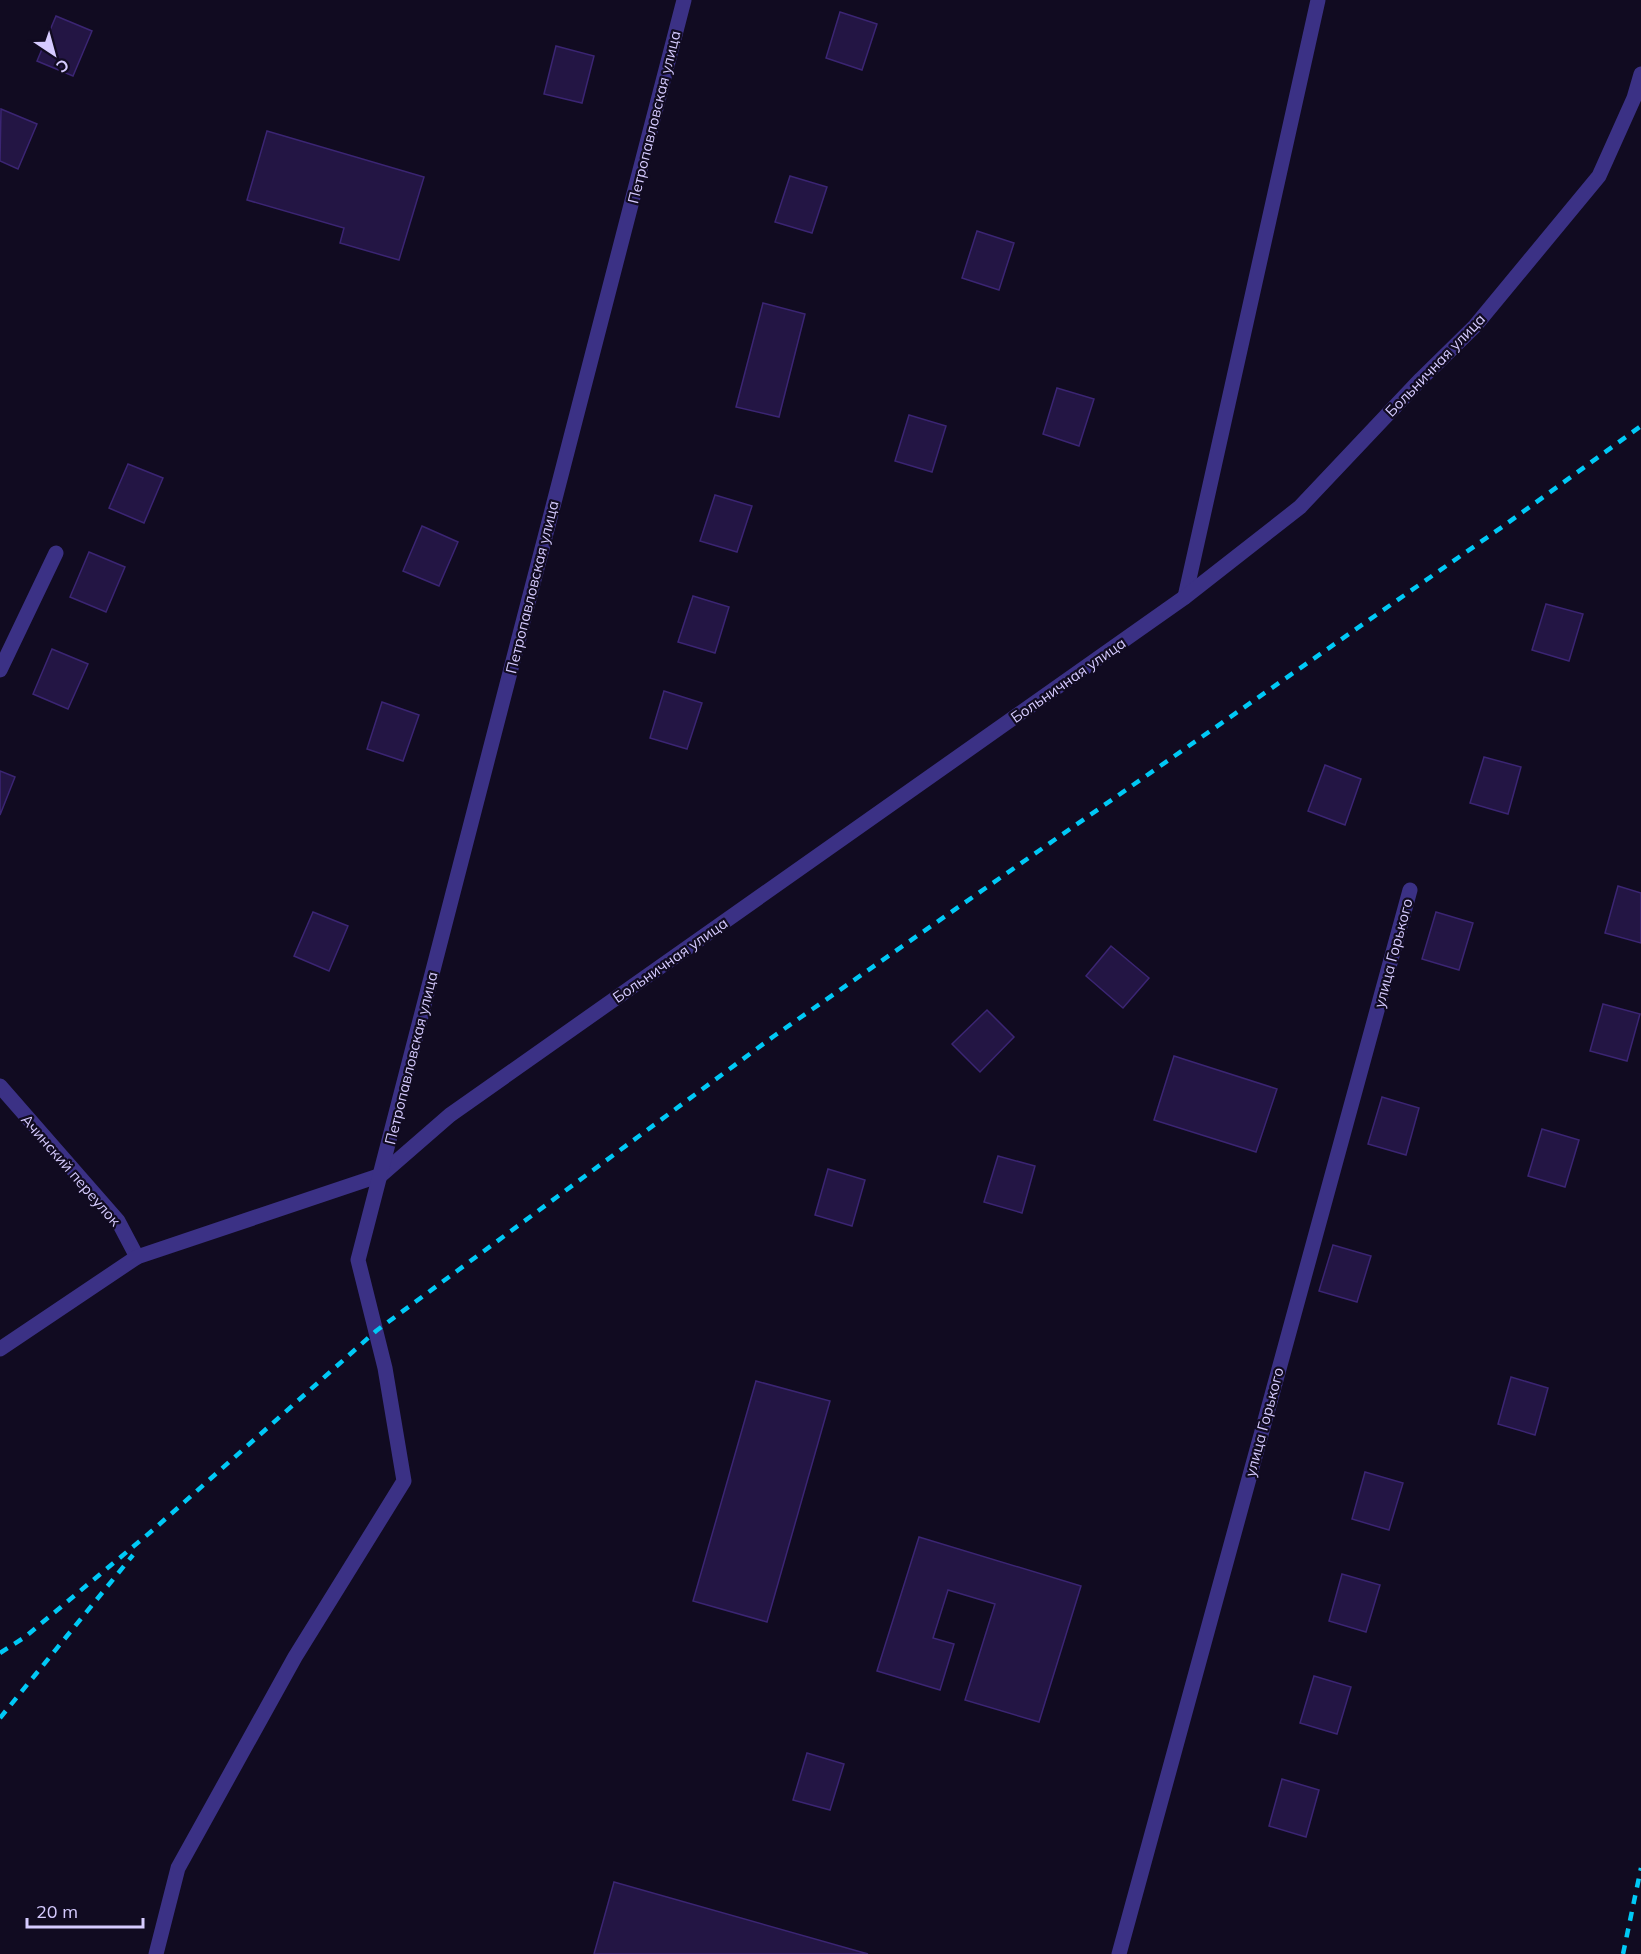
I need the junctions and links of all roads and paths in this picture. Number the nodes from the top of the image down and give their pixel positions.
1 (684, 0) edge
2 (1318, 0) edge
3 (1641, 74) edge
4 (56, 553) dead end
5 (1185, 597) junction
6 (0, 670) edge
7 (1410, 890) dead end
8 (0, 1086) edge
9 (381, 1175) junction
10 (137, 1257) junction
11 (0, 1348) edge
12 (156, 1954) edge
13 (1119, 1954) edge

1 - 9 street, Петропавловская улица
2 - 5 street
3 - 5 street, Больничная улица
4 - 6 street
5 - 9 street, Больничная улица
7 - 13 street, улица Горького
8 - 10 street, Ачинский переулок
9 - 10 street
9 - 12 street, Петропавловская улица
10 - 11 street

